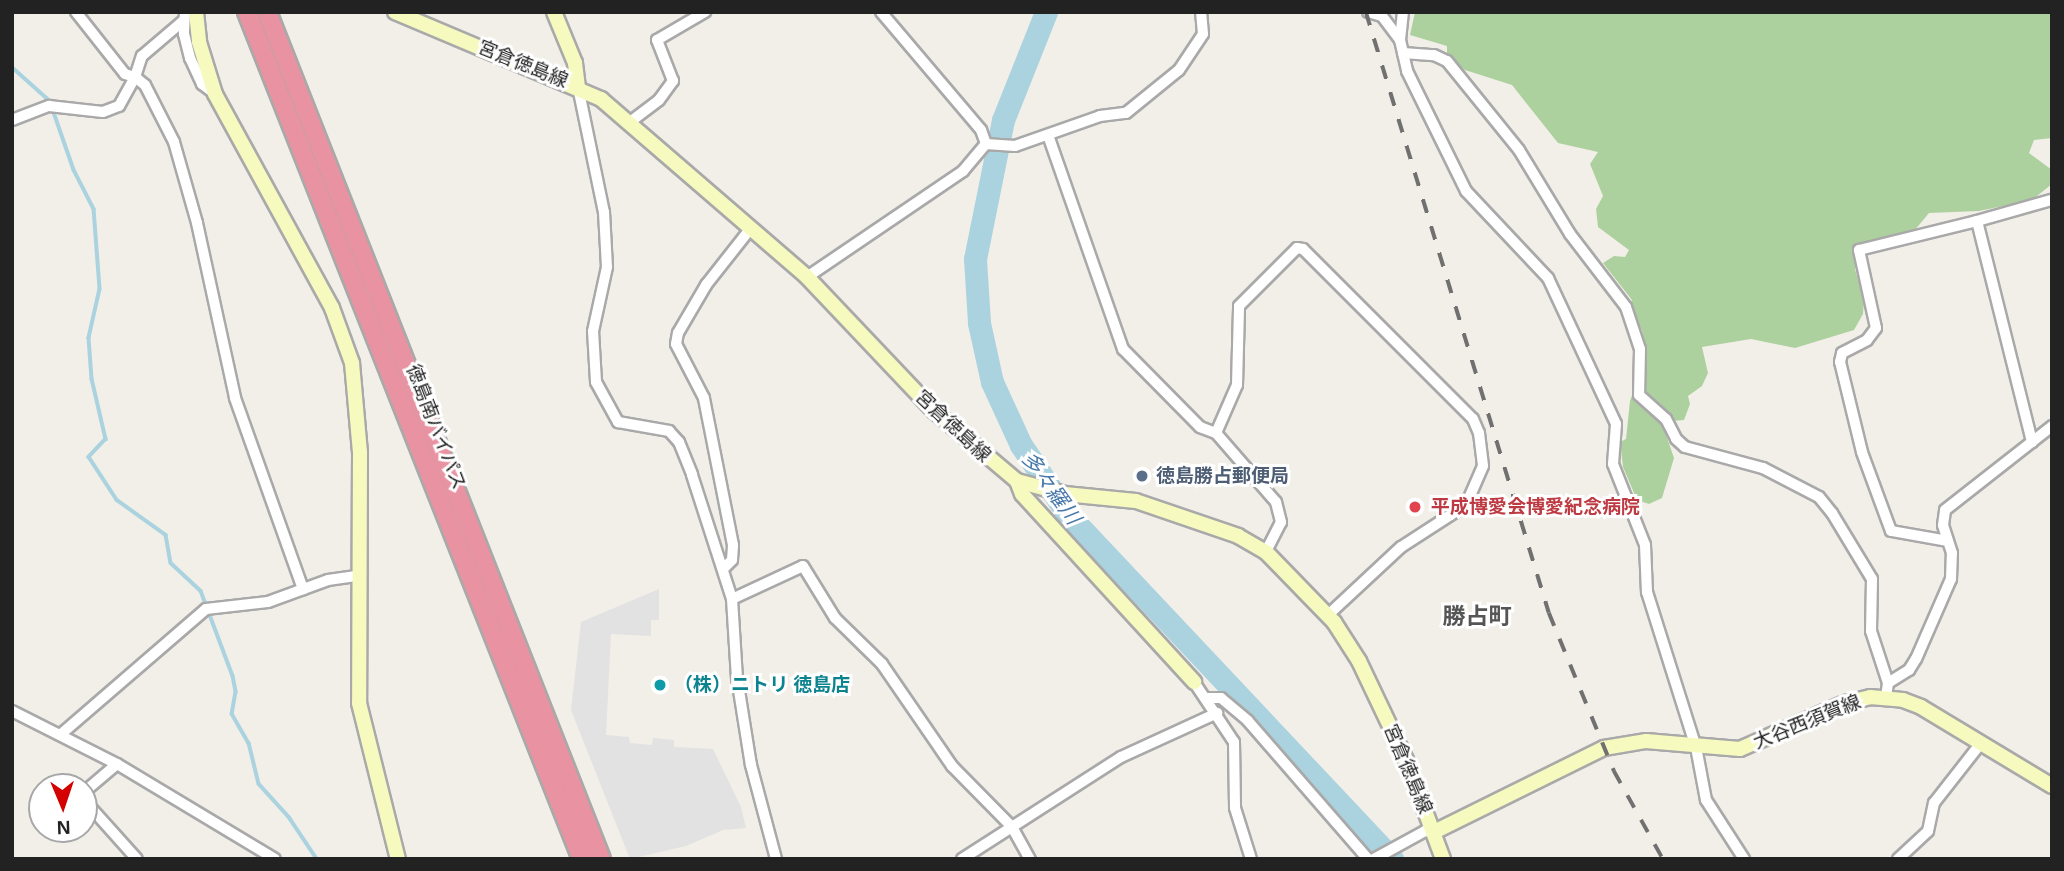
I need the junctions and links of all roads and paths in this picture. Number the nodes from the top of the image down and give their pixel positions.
1 (76, 12) edge
2 (196, 12) edge
3 (247, 12) edge
4 (267, 12) edge
5 (395, 12) edge
6 (554, 12) edge
7 (705, 12) edge
8 (881, 12) edge
9 (1201, 12) edge
10 (1368, 12) edge
11 (1403, 12) edge
12 (1386, 14) edge
13 (184, 17) edge
14 (1400, 40) junction
15 (1403, 53) junction
16 (135, 77) junction
17 (578, 87) junction
18 (215, 94) junction
19 (12, 120) edge
20 (631, 122) junction
21 (1048, 135) junction
22 (988, 145) junction
23 (2052, 201) edge
24 (1978, 221) junction
25 (751, 228) junction
26 (807, 277) junction
27 (2052, 426) edge
28 (1216, 433) junction
29 (2032, 442) junction
30 (1023, 483) junction
31 (1948, 541) junction
32 (1266, 552) junction
33 (724, 568) junction
34 (358, 576) junction
35 (303, 589) junction
36 (732, 599) junction
37 (1328, 615) junction
38 (1194, 682) joint
39 (1887, 690) junction
40 (1205, 698) junction
41 (12, 711) edge
42 (1217, 713) junction
43 (60, 735) junction
44 (1981, 743) junction
45 (1696, 747) junction
46 (117, 764) junction
47 (98, 780) edge
48 (2052, 786) edge
49 (98, 815) edge
50 (1012, 827) junction
51 (1434, 832) junction
52 (1373, 858) edge
53 (138, 859) edge
54 (275, 859) edge
55 (398, 859) edge
56 (582, 859) edge
57 (601, 859) edge
58 (776, 859) edge
59 (962, 859) edge
60 (1030, 859) edge
61 (1251, 859) edge
62 (1443, 859) edge
63 (1744, 859) edge
64 (1898, 859) edge

1 - 16 street
2 - 18 main road
3 - 56 highway, 徳島南バイパス
4 - 57 highway, 徳島南バイパス
5 - 17 main road, 宮倉徳島線
6 - 17 main road
7 - 20 street
8 - 22 street
9 - 21 street
10 - 12 street
11 - 14 street
12 - 14 street
13 - 16 street
13 - 18 street
14 - 15 street
15 - 39 street
15 - 45 street
16 - 19 street
16 - 35 street
17 - 20 main road, 宮倉徳島線
17 - 33 street
18 - 34 main road
20 - 25 main road, 宮倉徳島線
21 - 22 street
21 - 28 street
22 - 26 street
23 - 24 street
24 - 29 street
24 - 31 street
25 - 26 main road, 宮倉徳島線
25 - 33 street
26 - 30 main road, 宮倉徳島線
27 - 29 street
28 - 32 street
28 - 37 street
29 - 31 street
30 - 32 main road, 宮倉徳島線
30 - 38 main road
31 - 39 street
32 - 37 main road, 宮倉徳島線
33 - 36 street
34 - 35 street
34 - 55 main road
35 - 43 street
36 - 50 street
36 - 58 street
37 - 51 main road, 宮倉徳島線
38 - 40 street
39 - 44 main road, 大谷西須賀線
39 - 45 main road, 大谷西須賀線
40 - 42 street
40 - 52 street
41 - 43 street
42 - 50 street
42 - 61 street
43 - 46 street
44 - 48 main road, 大谷西須賀線
44 - 64 street
45 - 51 main road, 大谷西須賀線
45 - 63 street
46 - 47 street
46 - 54 street
49 - 53 street
50 - 59 street
50 - 60 street
51 - 52 street
51 - 62 main road, 宮倉徳島線

